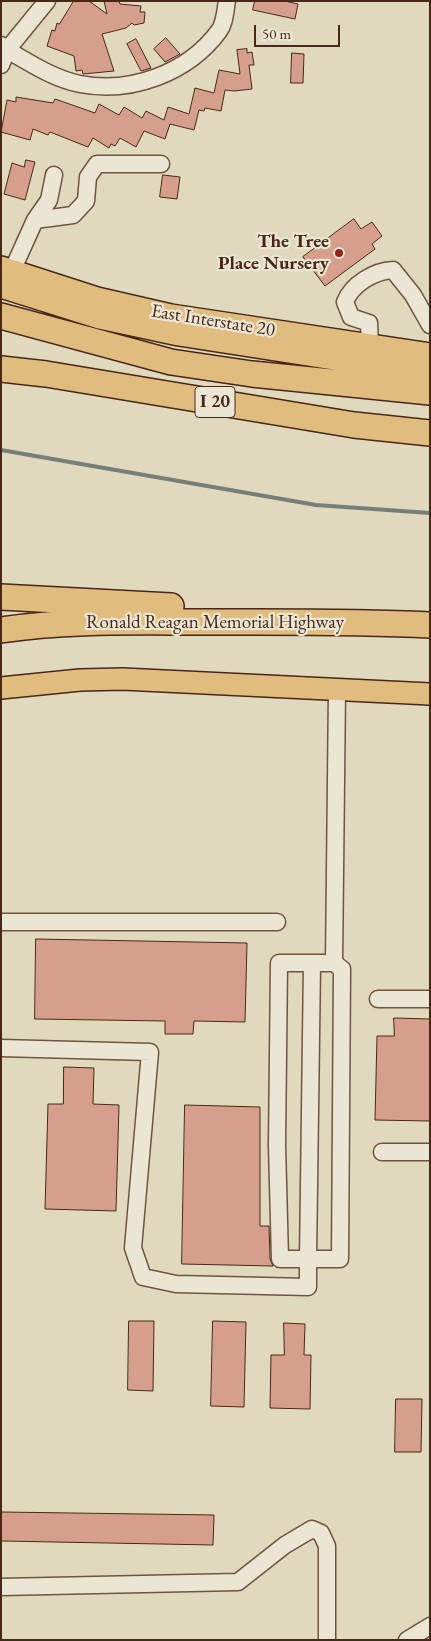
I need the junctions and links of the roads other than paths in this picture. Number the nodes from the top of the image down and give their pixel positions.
1 (47, 1) edge
2 (227, 1) edge
3 (3, 53) edge
4 (160, 164) dead end
5 (54, 175) dead end
6 (35, 220) junction
7 (5, 274) edge
8 (1, 316) edge
9 (430, 325) edge
10 (370, 346) junction
11 (430, 354) edge
12 (1, 369) edge
13 (430, 372) edge
14 (430, 392) edge
15 (430, 433) edge
16 (1, 598) edge
17 (368, 621) junction
18 (430, 625) edge
19 (1, 630) edge
20 (1, 688) edge
21 (337, 689) junction
22 (430, 694) edge
23 (1, 922) edge
24 (277, 922) dead end
25 (312, 963) junction
26 (338, 966) junction
27 (378, 999) dead end
28 (430, 999) edge
29 (1, 1048) edge
30 (382, 1152) dead end
31 (430, 1152) edge
32 (308, 1259) junction
33 (1, 1587) edge
34 (430, 1626) edge
35 (327, 1640) edge
36 (407, 1640) edge

1 - 3 street
2 - 3 street
4 - 6 street
5 - 6 street
6 - 7 street
7 - 10 main road, East Interstate 20
7 - 13 highway
8 - 14 highway
9 - 10 street
10 - 11 main road, East Interstate 20
12 - 15 highway, I 20
16 - 17 highway
17 - 18 highway, Ronald Reagan Memorial Highway
17 - 19 highway, Ronald Reagan Memorial Highway
20 - 21 main road
21 - 22 main road
21 - 26 street
23 - 24 street
25 - 26 street
25 - 32 street
25 - 32 street
26 - 32 street
27 - 28 street
29 - 32 street
30 - 31 street
33 - 35 street
34 - 36 street

